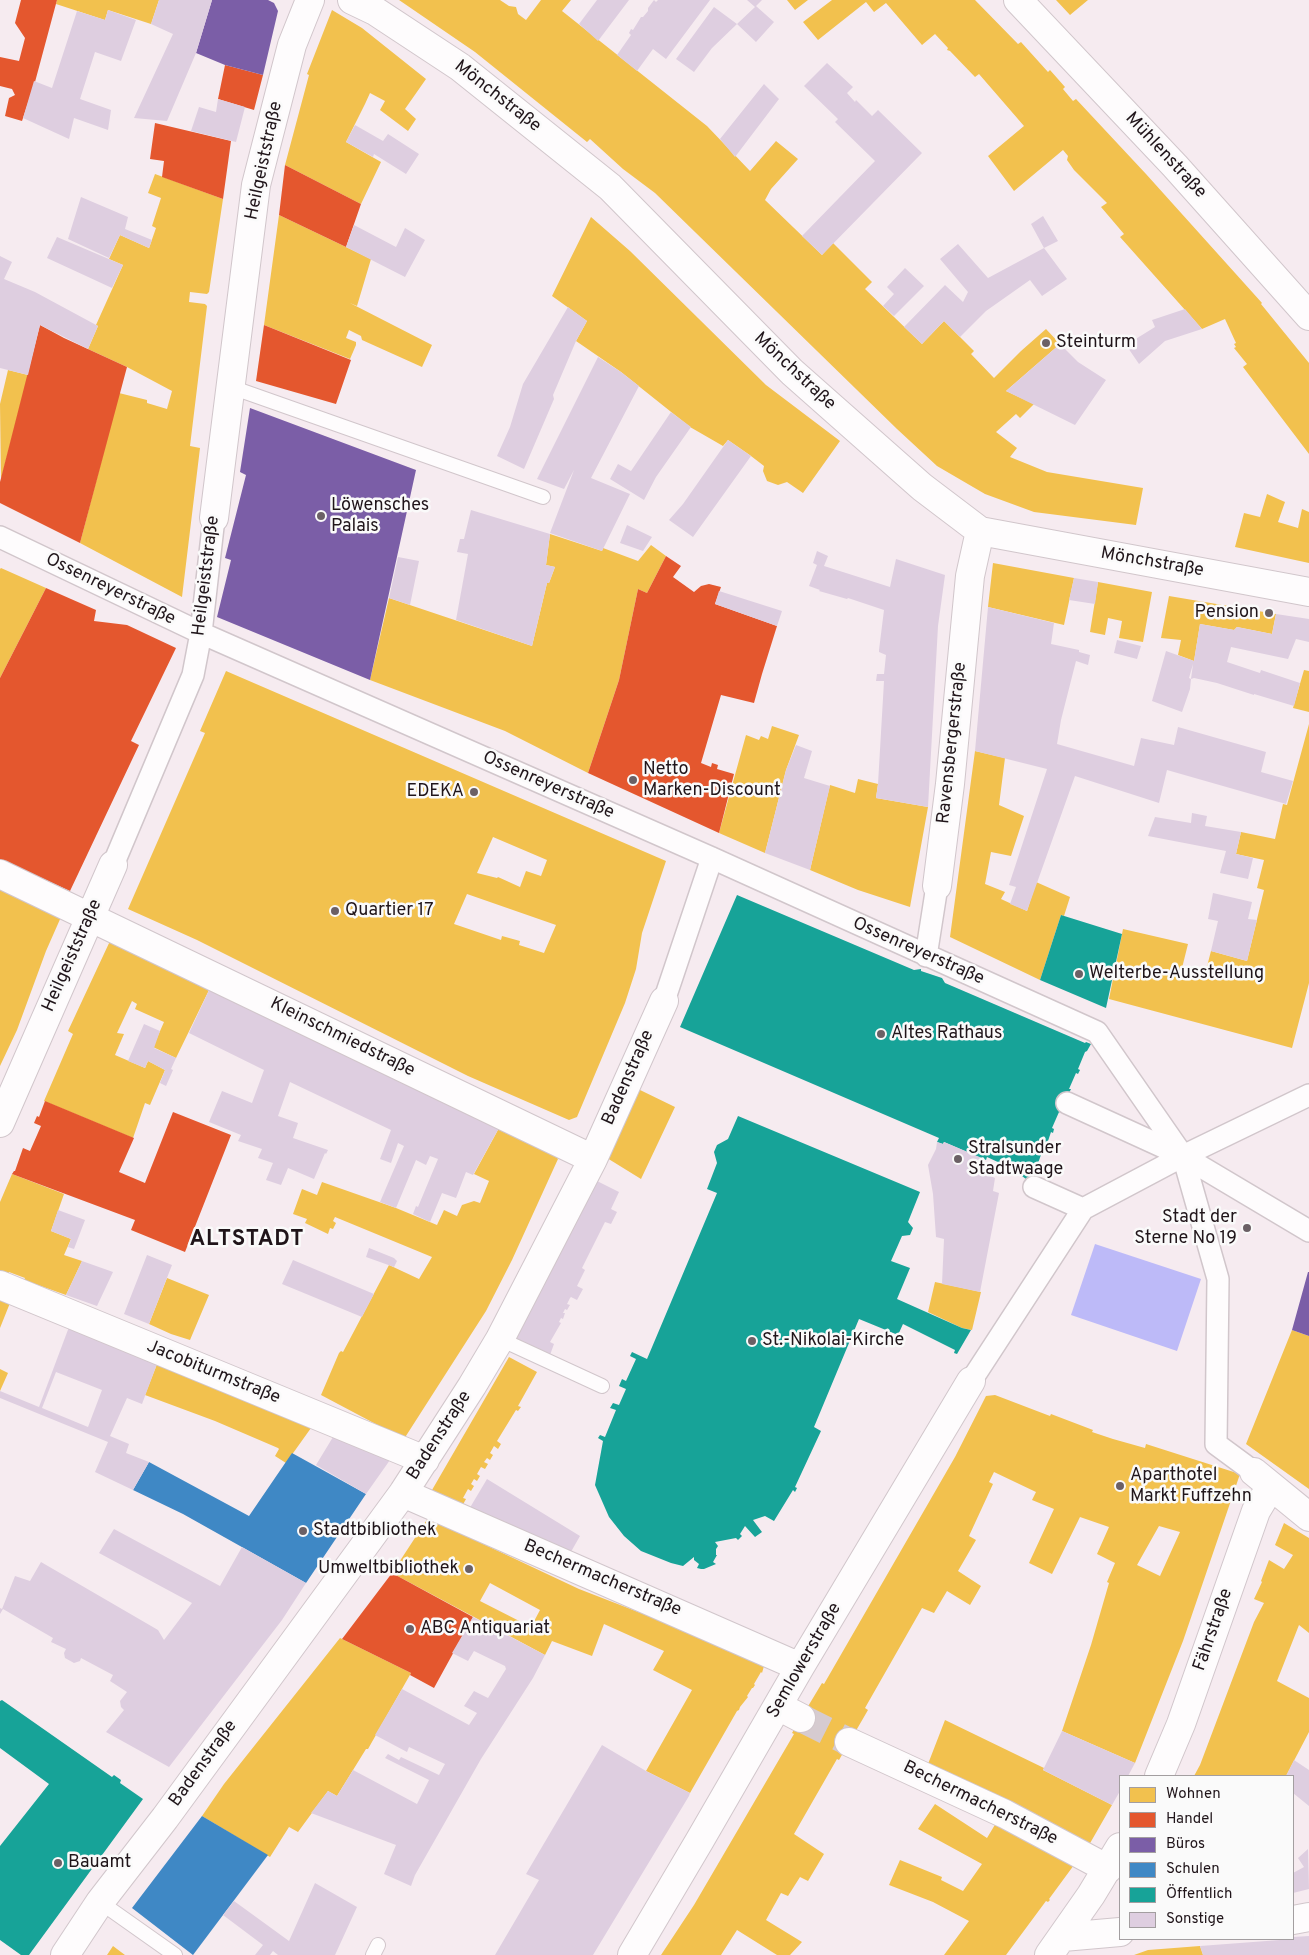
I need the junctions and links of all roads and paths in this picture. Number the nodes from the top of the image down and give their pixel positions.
1 (310, 0) edge
2 (352, 0) edge
3 (1018, 0) edge
4 (1309, 316) edge
5 (231, 387) junction
6 (543, 496) dead end
7 (214, 518) joint
8 (980, 531) junction
9 (0, 537) edge
10 (1309, 592) edge
11 (201, 633) junction
12 (712, 858) junction
13 (113, 865) joint
14 (0, 874) edge
15 (937, 886) joint
16 (91, 917) junction
17 (926, 956) junction
18 (664, 1001) joint
19 (1309, 1095) edge
20 (1067, 1102) dead end
21 (0, 1123) edge
22 (1183, 1156) junction
23 (593, 1159) junction
24 (1034, 1187) dead end
25 (1083, 1208) junction
26 (1309, 1231) edge
27 (0, 1285) edge
28 (500, 1339) junction
29 (975, 1375) joint
30 (602, 1386) dead end
31 (425, 1460) junction
32 (1262, 1479) junction
33 (402, 1493) junction
34 (1309, 1516) edge
35 (800, 1667) junction
36 (849, 1742) tunnel mouth
37 (1158, 1775) edge
38 (1114, 1858) edge
39 (100, 1902) junction
40 (1309, 1917) edge
41 (1294, 1920) edge
42 (1119, 1932) edge
43 (1056, 1946) edge
44 (65, 1955) edge
45 (175, 1955) edge
46 (632, 1955) edge

1 - 5 street, Heilgeiststraße
2 - 8 street, Mönchstraße
3 - 4 street, Mühlenstraße
5 - 6 lane
5 - 7 street, Heilgeiststraße
7 - 11 street, Heilgeiststraße
8 - 10 street, Mönchstraße
8 - 15 street, Ravensbergerstraße
9 - 11 street, Ossenreyerstraße
11 - 12 street, Ossenreyerstraße
11 - 13 street, Heilgeiststraße
12 - 17 street, Ossenreyerstraße
12 - 18 street, Badenstraße
13 - 16 street, Heilgeiststraße
14 - 16 street, Kleinschmiedstraße
15 - 17 street, Ravensbergerstraße
16 - 21 street, Heilgeiststraße
16 - 23 street, Kleinschmiedstraße
17 - 22 street, Ossenreyerstraße
18 - 23 street, Badenstraße
19 - 22 street
20 - 22 street
22 - 25 street
22 - 26 street
22 - 32 street
23 - 28 street, Badenstraße
24 - 25 street
25 - 29 street
27 - 31 street, Jacobiturmstraße
28 - 30 lane
28 - 31 street, Badenstraße
29 - 35 street, Semlowerstraße
31 - 33 street, Badenstraße
32 - 34 street
32 - 37 street, Fährstraße
33 - 35 street, Bechermacherstraße
33 - 39 street, Badenstraße
35 - 46 street, Semlowerstraße
36 - 38 street, Bechermacherstraße
38 - 43 street
39 - 44 street, Badenstraße
39 - 45 lane
40 - 41 street
42 - 43 street

